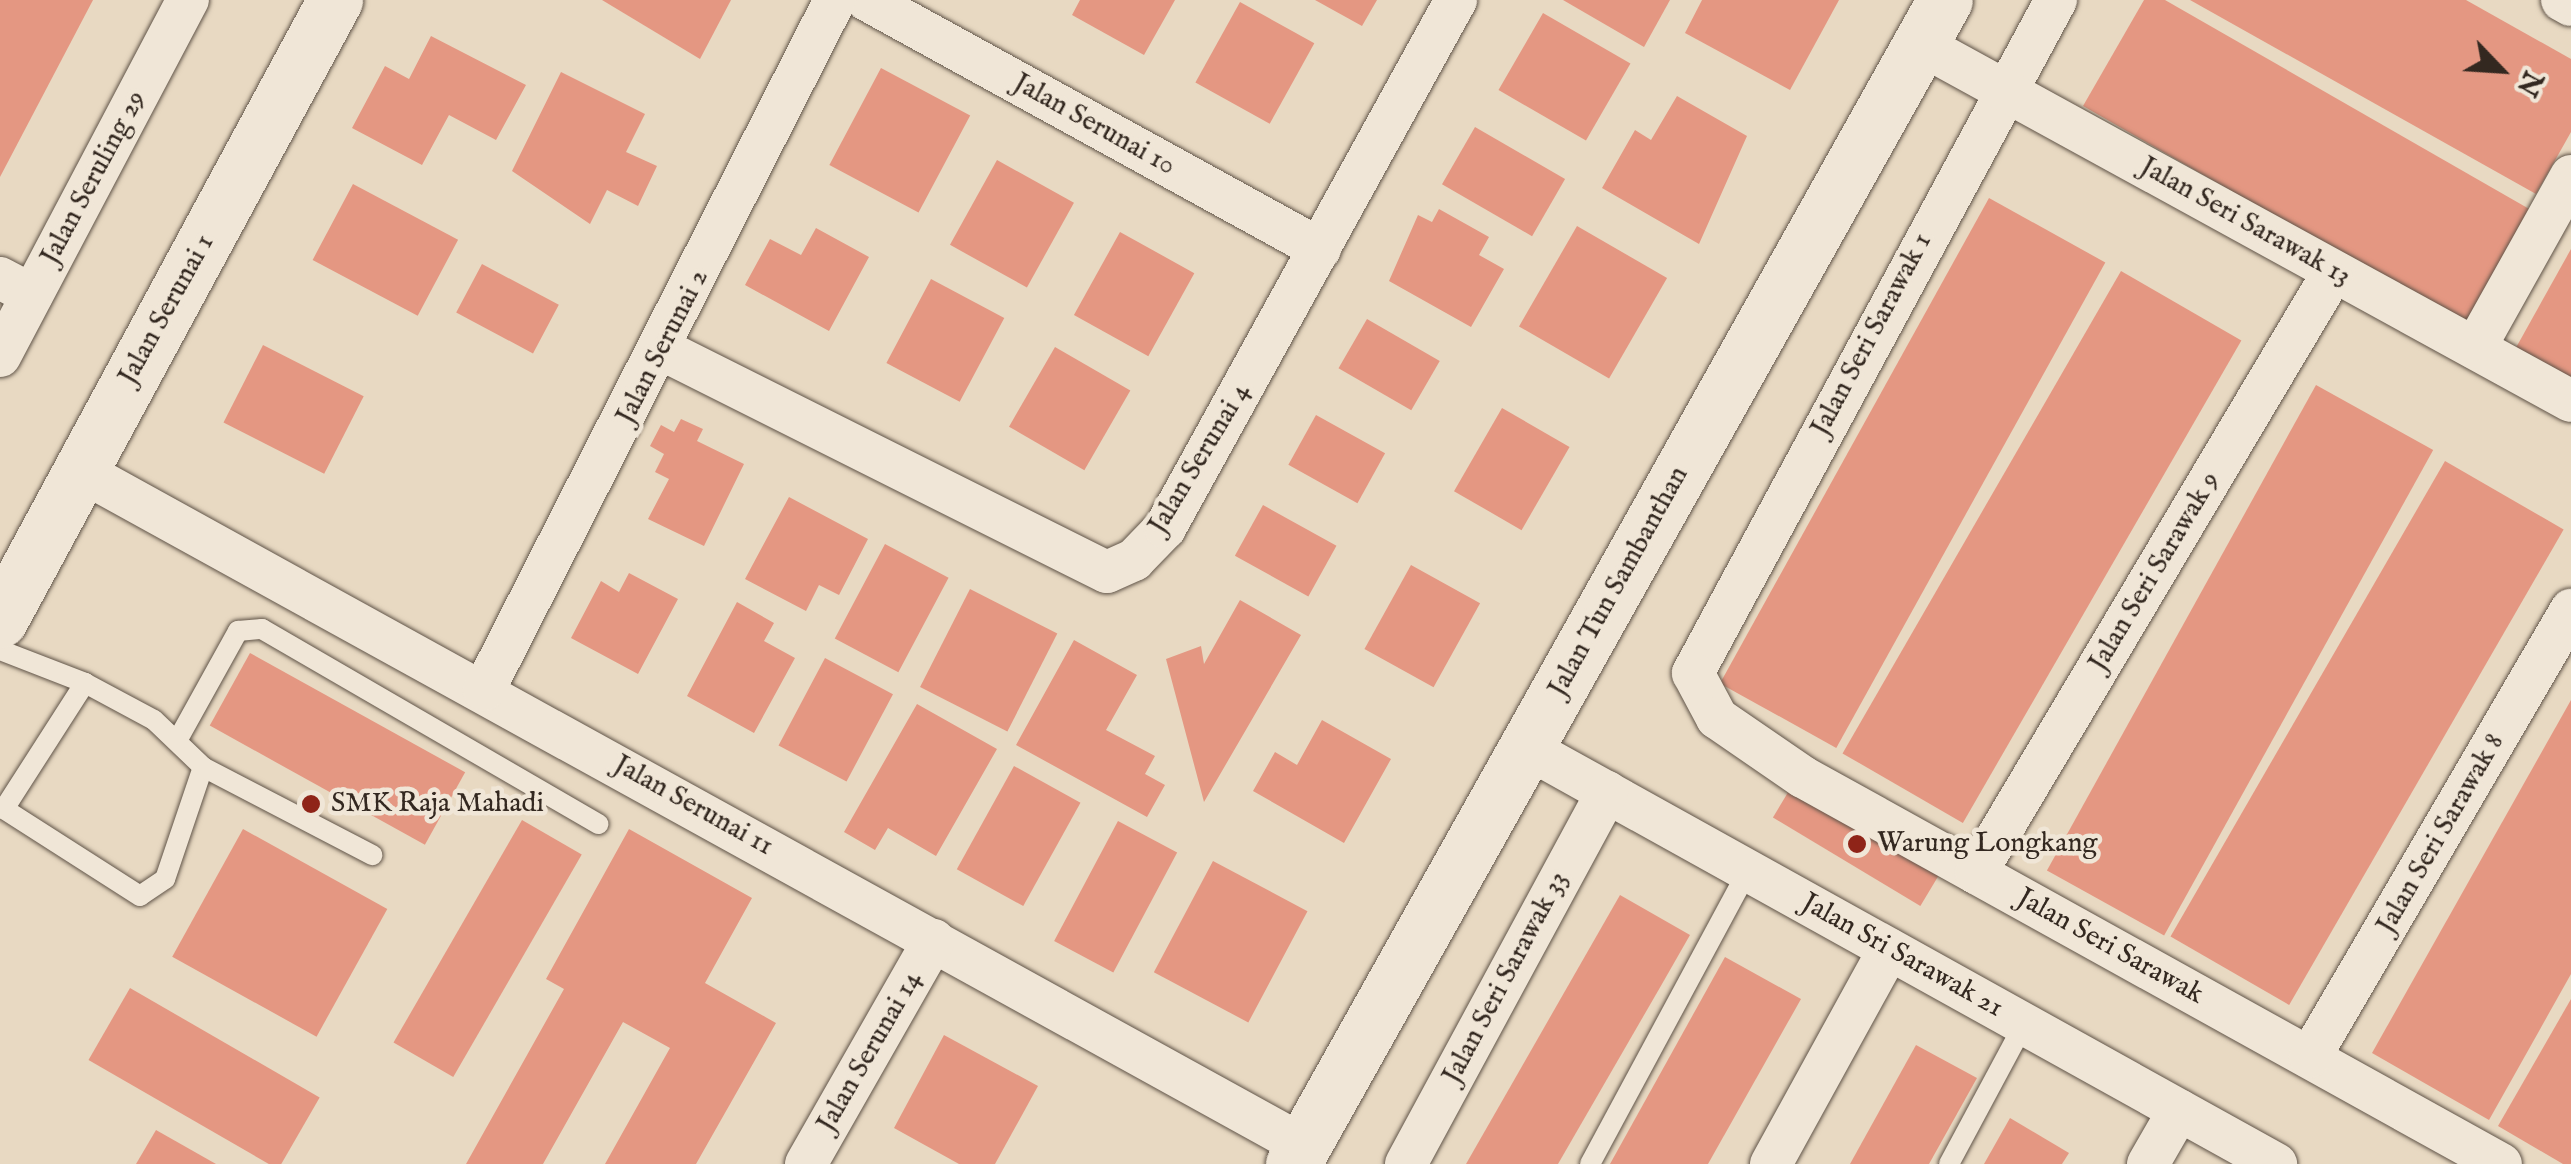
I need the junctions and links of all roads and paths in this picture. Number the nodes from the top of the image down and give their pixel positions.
1 (188, 0) edge
2 (335, 0) edge
3 (835, 0) edge
4 (868, 0) edge
5 (1456, 0) edge
6 (2056, 0) edge
7 (2562, 0) edge
8 (2571, 5) edge
9 (1932, 22) edge
10 (2003, 90) junction
11 (2571, 176) edge
12 (1320, 249) junction
13 (2334, 271) junction
14 (16, 286) edge
15 (2475, 348) junction
16 (663, 350) junction
17 (0, 356) edge
18 (2571, 400) edge
19 (79, 470) junction
20 (2571, 610) edge
21 (0, 620) edge
22 (0, 650) edge
23 (1692, 672) joint
24 (85, 684) junction
25 (484, 690) junction
26 (177, 741) junction
27 (1527, 748) junction
28 (204, 767) junction
29 (1607, 792) junction
30 (599, 824) dead end
31 (372, 854) dead end
32 (1748, 870) junction
33 (1976, 872) junction
34 (934, 940) junction
35 (1889, 949) junction
36 (2024, 1024) junction
37 (2310, 1057) junction
38 (2179, 1110) junction
39 (1298, 1155) edge
40 (806, 1164) edge
41 (1406, 1164) edge
42 (1590, 1164) edge
43 (1770, 1164) edge
44 (1949, 1164) edge
45 (2148, 1164) edge
46 (2276, 1164) edge
47 (2501, 1164) edge

1 - 14 street, Jalan Seruling 29
2 - 19 street, Jalan Serunai 1
3 - 16 street, Jalan Serunai 2
4 - 12 street, Jalan Serunai 10
5 - 12 street, Jalan Serunai 4
6 - 10 street, Jalan Seri Sarawak 1
7 - 8 street
9 - 10 street, Jalan Seri Sarawak 13
9 - 27 street, Jalan Tun Sambanthan
10 - 13 street, Jalan Seri Sarawak 13
10 - 23 street, Jalan Seri Sarawak 1
11 - 15 street
12 - 16 street, Jalan Serunai 4
13 - 15 street, Jalan Seri Sarawak 13
13 - 33 street, Jalan Seri Sarawak 9
14 - 17 street, Jalan Seruling 29
15 - 18 street, Jalan Seri Sarawak 13
16 - 25 street, Jalan Serunai 2
19 - 21 street, Jalan Serunai 1
19 - 25 street, Jalan Serunai 11
20 - 37 street, Jalan Seri Sarawak 8
22 - 24 lane
23 - 33 street, Jalan Seri Sarawak
24 - 26 lane
24 - 28 lane
25 - 34 street, Jalan Serunai 11
26 - 28 lane
26 - 30 lane
27 - 29 street, Jalan Sri Sarawak 21
27 - 39 street, Jalan Tun Sambanthan
28 - 31 lane
29 - 32 street, Jalan Sri Sarawak 21
29 - 41 street, Jalan Seri Sarawak 33
32 - 35 street, Jalan Sri Sarawak 21
32 - 42 lane
33 - 37 street, Jalan Seri Sarawak
34 - 39 street, Jalan Serunai 11
34 - 40 street, Jalan Serunai 14
35 - 36 street, Jalan Sri Sarawak 21
35 - 43 street
36 - 38 street, Jalan Sri Sarawak 21
36 - 44 lane
37 - 47 street, Jalan Seri Sarawak
38 - 45 street
38 - 46 street, Jalan Sri Sarawak 21

